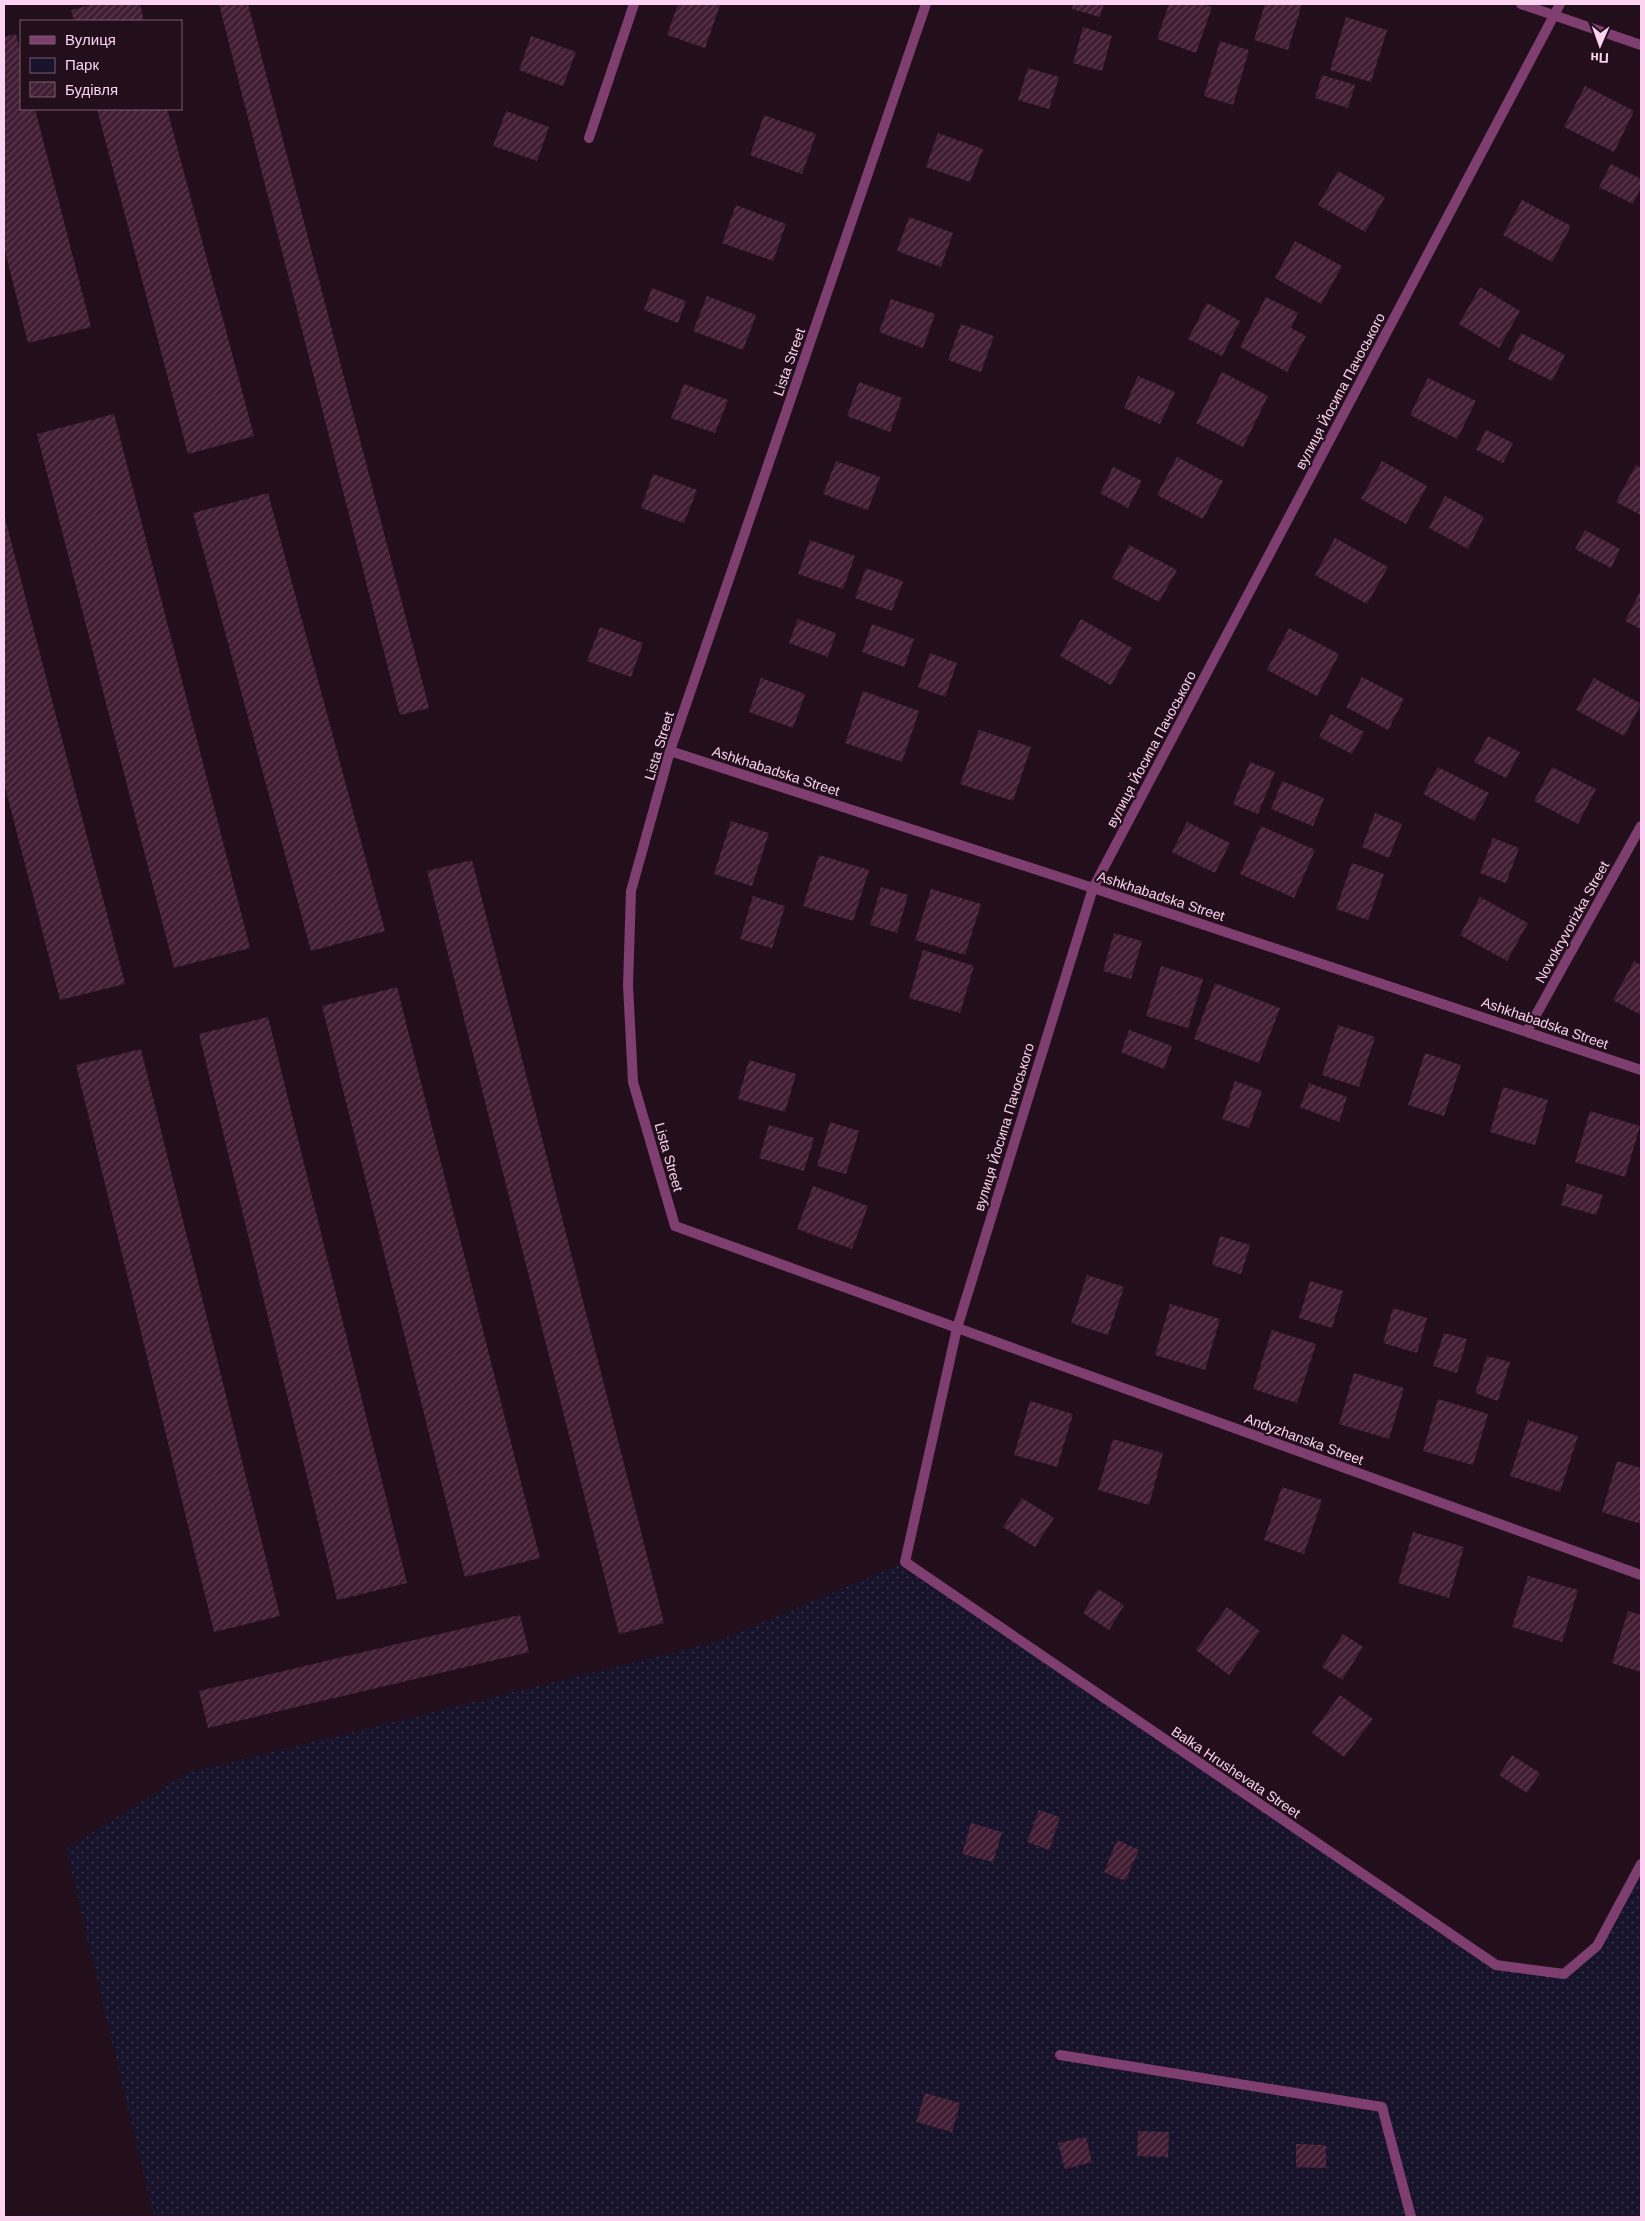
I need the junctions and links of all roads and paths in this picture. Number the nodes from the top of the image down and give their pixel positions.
1 (634, 4) edge
2 (926, 4) edge
3 (1521, 4) edge
4 (1560, 4) edge
5 (1554, 15) junction
6 (1641, 45) edge
7 (589, 138) dead end
8 (670, 751) junction
9 (1641, 826) edge
10 (1093, 888) junction
11 (1527, 1031) junction
12 (1641, 1070) edge
13 (957, 1328) junction
14 (904, 1562) joint
15 (1641, 1575) edge
16 (1641, 1864) edge
17 (1060, 2055) dead end
18 (1411, 2217) edge

1 - 7 street
2 - 8 street, Lista Street
3 - 5 street
4 - 5 street, вулиця Йосипа Пачоського
5 - 6 street
5 - 10 street, вулиця Йосипа Пачоського
8 - 10 street, Ashkhabadska Street
8 - 13 street, Lista Street
9 - 11 street, Novokryvorizka Street
10 - 11 street, Ashkhabadska Street
10 - 13 street, вулиця Йосипа Пачоського
11 - 12 street, Ashkhabadska Street
13 - 14 street, вулиця Йосипа Пачоського
13 - 15 street, Andyzhanska Street
14 - 16 street, Balka Hrushevata Street
17 - 18 street

